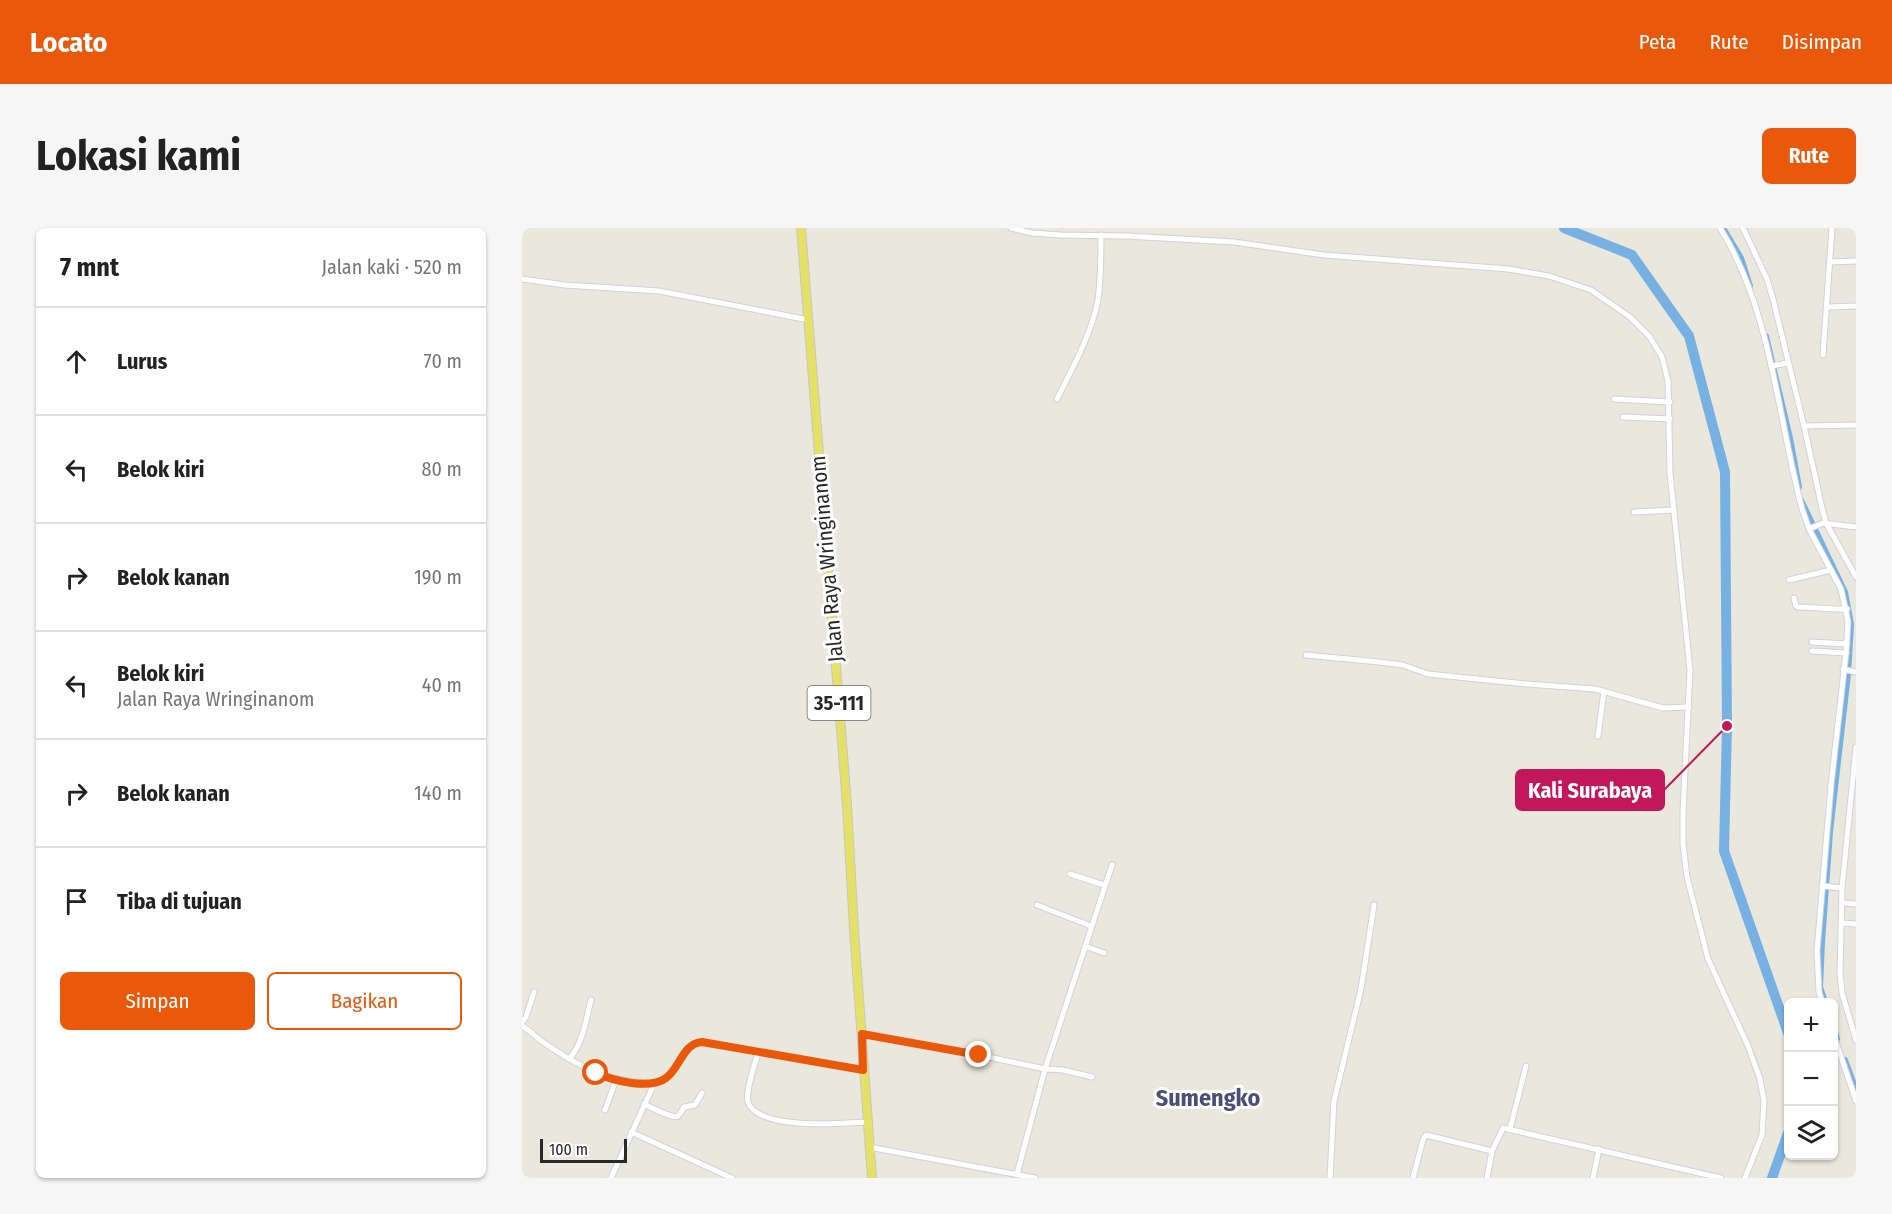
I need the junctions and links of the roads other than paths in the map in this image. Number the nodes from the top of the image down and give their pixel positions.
1 (801, 228) edge
2 (1011, 228) edge
3 (1720, 228) edge
4 (1743, 228) edge
5 (1832, 228) edge
6 (1101, 235) junction
7 (1856, 261) edge
8 (1829, 262) junction
9 (522, 279) edge
10 (1856, 306) edge
11 (1828, 307) junction
12 (804, 319) junction
13 (1823, 355) dead end
14 (1787, 363) junction
15 (1772, 366) junction
16 (1058, 399) dead end
17 (1614, 399) dead end
18 (1670, 402) junction
19 (1623, 417) dead end
20 (1670, 419) junction
21 (1856, 425) edge
22 (1804, 426) junction
23 (1674, 510) junction
24 (1634, 512) dead end
25 (1825, 523) junction
26 (1856, 527) edge
27 (1810, 528) junction
28 (1847, 558) junction
29 (1856, 560) edge
30 (1831, 570) junction
31 (1856, 577) edge
32 (1789, 580) dead end
33 (1794, 598) dead end
34 (1847, 609) junction
35 (1812, 642) dead end
36 (1847, 644) junction
37 (1812, 651) dead end
38 (1846, 653) junction
39 (1306, 655) dead end
40 (1844, 670) junction
41 (1856, 672) edge
42 (1604, 692) junction
43 (1689, 707) junction
44 (1598, 736) dead end
45 (1856, 747) edge
46 (1112, 865) dead end
47 (1070, 874) dead end
48 (1104, 885) junction
49 (1823, 886) junction
50 (1840, 888) junction
51 (1842, 903) junction
52 (1374, 904) dead end
53 (1856, 904) edge
54 (1037, 905) dead end
55 (1844, 923) junction
56 (1856, 924) edge
57 (1091, 926) junction
58 (1085, 946) junction
59 (1104, 953) dead end
60 (534, 992) dead end
61 (1821, 998) edge
62 (591, 999) dead end
63 (522, 1024) edge
64 (862, 1034) junction
65 (1856, 1040) edge
66 (1838, 1050) edge
67 (758, 1053) junction
68 (569, 1059) junction
69 (1526, 1066) dead end
70 (1045, 1069) junction
71 (863, 1070) junction
72 (1092, 1077) dead end
73 (616, 1080) junction
74 (654, 1084) junction
75 (702, 1093) dead end
76 (1856, 1101) edge
77 (644, 1104) junction
78 (604, 1110) dead end
79 (867, 1122) junction
80 (1510, 1129) junction
81 (631, 1132) junction
82 (869, 1147) junction
83 (1599, 1149) junction
84 (1492, 1151) junction
85 (1017, 1174) junction
86 (611, 1178) edge
87 (732, 1178) edge
88 (872, 1178) edge
89 (1035, 1178) edge
90 (1329, 1178) edge
91 (1413, 1178) edge
92 (1488, 1178) edge
93 (1593, 1178) edge
94 (1721, 1178) edge
95 (1745, 1178) edge

1 - 12 main road, Jalan Raya Wringinanom / 35-111
2 - 6 street
3 - 15 street
4 - 14 street
5 - 8 street
6 - 16 street
6 - 18 street
7 - 8 street
8 - 11 street
9 - 12 street
10 - 11 street
11 - 13 street
12 - 64 main road, Jalan Raya Wringinanom / 35-111
14 - 15 street
14 - 22 street
15 - 27 street
17 - 18 street
18 - 20 street
19 - 20 street
20 - 23 street
21 - 22 street
22 - 25 street
23 - 24 street
23 - 43 street
25 - 26 street
25 - 27 street
25 - 28 street
27 - 30 street
28 - 29 street
28 - 31 street
30 - 32 street
30 - 34 street
33 - 34 street
34 - 36 street
35 - 36 street
36 - 38 street
37 - 38 street
38 - 40 street
39 - 42 street
40 - 41 street
40 - 49 street
42 - 43 street
42 - 44 street
43 - 95 street
45 - 50 street
46 - 48 street
47 - 48 street
48 - 57 street
49 - 50 street
49 - 61 street
50 - 51 street
51 - 53 street
51 - 55 street
52 - 90 street
54 - 57 street
55 - 56 street
55 - 65 street
57 - 58 street
58 - 59 street
58 - 70 street
60 - 63 street
62 - 68 street
63 - 68 street
64 - 70 street
64 - 71 main road, Jalan Raya Wringinanom / 35-111
66 - 76 street
67 - 71 street
67 - 74 street
67 - 79 street
68 - 73 street
69 - 80 street
70 - 72 street
70 - 85 street
71 - 79 main road, Jalan Raya Wringinanom / 35-111
73 - 74 street
73 - 78 street
74 - 77 street
75 - 77 street
77 - 81 street
79 - 82 main road, Jalan Raya Wringinanom / 35-111
80 - 83 street
80 - 84 street
81 - 86 street
81 - 87 street
82 - 85 street
82 - 88 main road, Jalan Raya Wringinanom / 35-111
83 - 93 street
83 - 94 street
84 - 91 street
84 - 92 street
85 - 89 street

